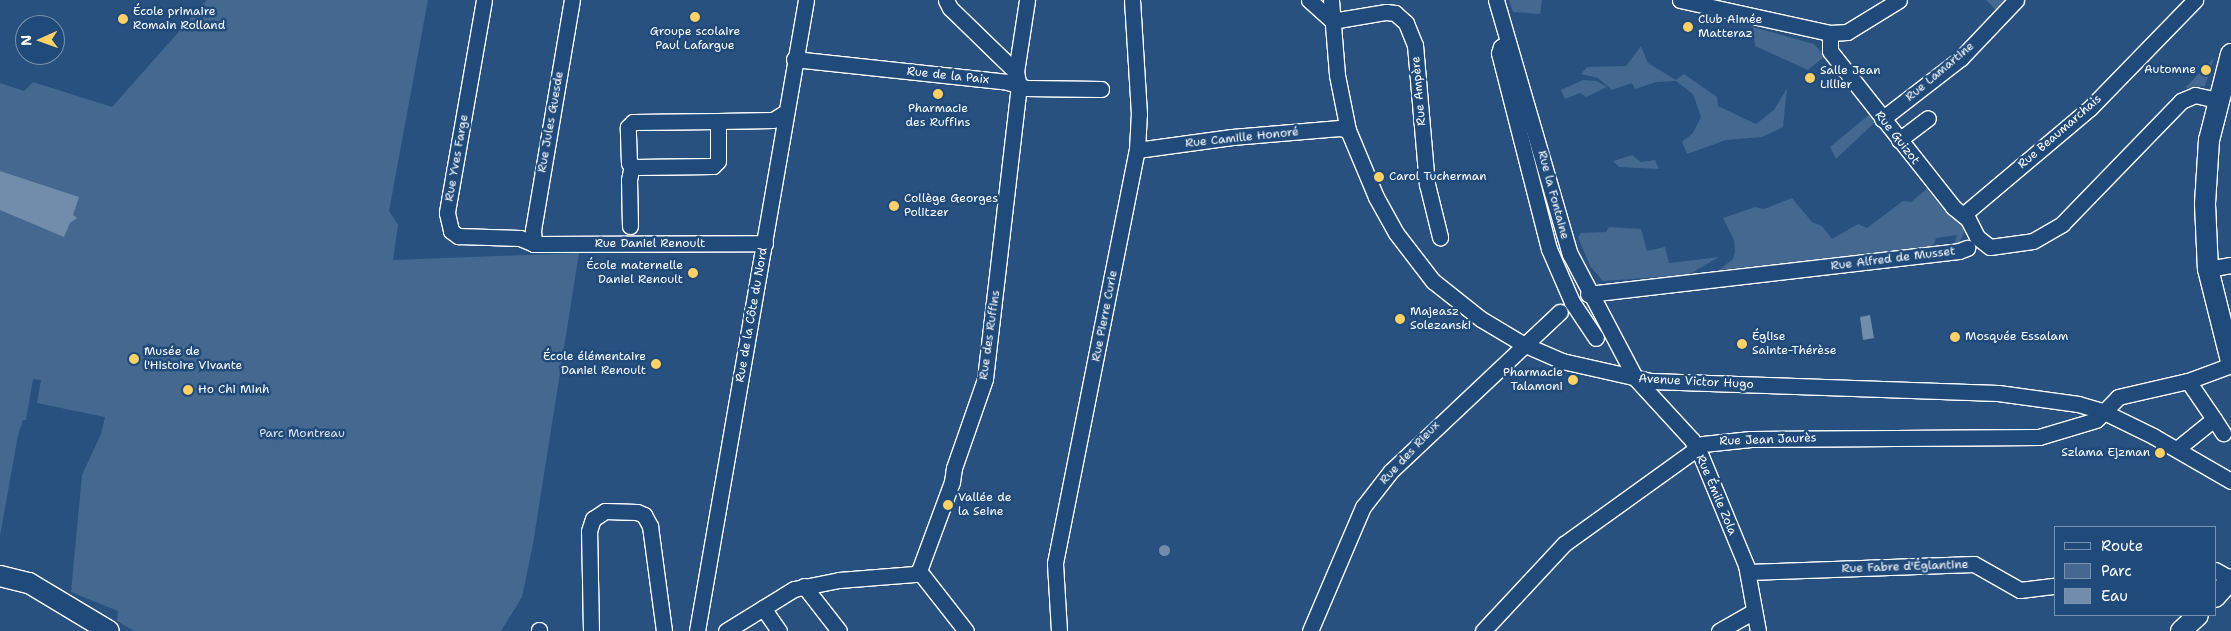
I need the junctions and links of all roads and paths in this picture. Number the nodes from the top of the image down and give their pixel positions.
1 (484, 0) edge
2 (572, 0) edge
3 (806, 0) edge
4 (946, 0) edge
5 (1027, 0) edge
6 (1132, 0) edge
7 (1309, 0) edge
8 (1331, 0) edge
9 (1496, 0) edge
10 (1680, 0) edge
11 (1899, 0) edge
12 (2016, 0) edge
13 (2194, 0) edge
14 (1726, 5) edge
15 (1332, 21) junction
16 (1830, 33) junction
17 (1508, 42) junction
18 (2231, 54) edge
19 (794, 59) junction
20 (1018, 79) junction
21 (1101, 89) dead end
22 (2217, 100) junction
23 (784, 113) junction
24 (1928, 118) dead end
25 (1882, 120) junction
26 (718, 121) junction
27 (1348, 130) junction
28 (1899, 140) junction
29 (1137, 150) junction
30 (632, 165) junction
31 (1963, 215) junction
32 (630, 226) dead end
33 (1440, 238) dead end
34 (1975, 242) junction
35 (765, 243) junction
36 (534, 244) junction
37 (2231, 266) edge
38 (2208, 269) junction
39 (1588, 294) junction
40 (1560, 312) dead end
41 (1596, 338) dead end
42 (1523, 344) junction
43 (2231, 361) edge
44 (2231, 366) edge
45 (1636, 379) junction
46 (2188, 381) junction
47 (2075, 409) junction
48 (2099, 416) junction
49 (2214, 419) junction
50 (2064, 430) junction
51 (2223, 433) dead end
52 (1696, 447) junction
53 (2178, 448) junction
54 (2231, 481) edge
55 (919, 571) junction
56 (2216, 571) edge
57 (1748, 572) junction
58 (0, 576) edge
59 (2231, 579) edge
60 (804, 586) junction
61 (2054, 586) edge
62 (2216, 596) edge
63 (763, 608) junction
64 (1754, 610) junction
65 (2197, 616) edge
66 (84, 624) edge
67 (109, 631) edge
68 (590, 631) edge
69 (664, 631) edge
70 (697, 631) edge
71 (726, 631) edge
72 (779, 631) edge
73 (838, 631) edge
74 (966, 631) edge
75 (1059, 631) edge
76 (1310, 631) edge
77 (1483, 631) edge
78 (1719, 631) edge
79 (1758, 631) edge
80 (2181, 631) edge

1 - 36 street, Rue Yves Farge
2 - 36 street, Rue Jules Guesde
3 - 19 street, Rue de la Côte du Nord
4 - 20 street
5 - 20 street, Rue des Ruffins
6 - 29 street, Rue Pierre Curie
7 - 15 street
8 - 15 street, Avenue Victor Hugo
9 - 17 street, Rue la Fontaine
10 - 14 street
11 - 16 street
12 - 25 street, Rue Lamartine
13 - 31 street, Rue Beaumarchais
14 - 16 street
15 - 27 street, Avenue Victor Hugo
15 - 33 street, Rue Ampère
16 - 25 street, Rue Guizot
17 - 39 street, Rue la Fontaine
17 - 41 street
18 - 22 main road
19 - 20 street, Rue de la Paix
19 - 23 street, Rue de la Côte du Nord
20 - 21 street, Rue de la Paix
20 - 55 street, Rue des Ruffins
22 - 34 street, Rue Alfred de Musset
22 - 38 main road
23 - 26 street
23 - 35 street, Rue de la Côte du Nord
24 - 28 street
25 - 28 street, Rue Guizot
26 - 30 street
26 - 30 street
27 - 29 street, Rue Camille Honoré
27 - 42 street, Avenue Victor Hugo
28 - 31 street, Rue Guizot
29 - 75 street, Rue Pierre Curie
30 - 32 street
31 - 34 street, Rue Guizot
34 - 39 street, Rue Alfred de Musset
35 - 36 street, Rue Daniel Renoult
35 - 70 street, Rue de la Côte du Nord
37 - 38 street
38 - 43 main road
39 - 45 street, Rue la Fontaine
40 - 42 street, Rue des Rieux
42 - 45 street, Avenue Victor Hugo
42 - 76 street, Rue des Rieux
44 - 46 street
45 - 47 street, Avenue Victor Hugo
45 - 52 street, Rue Émile Zola
46 - 48 street
46 - 49 street
47 - 48 street, Avenue Victor Hugo
47 - 50 street
48 - 50 street, Rue Jean Jaurès
48 - 53 street, Avenue Victor Hugo
49 - 51 street
49 - 53 street
50 - 52 street, Rue Jean Jaurès
52 - 57 street, Rue Émile Zola
52 - 77 street, Rue Jean Jaurès
53 - 54 street, Avenue Victor Hugo
55 - 60 street
55 - 74 street
56 - 59 street
57 - 61 street, Rue Fabre d'Églantine
57 - 64 street, Rue Émile Zola
58 - 66 main road
59 - 62 main road
60 - 63 street
60 - 73 street
63 - 71 street
63 - 72 street
64 - 78 street
64 - 79 street, Rue Émile Zola
65 - 80 main road
66 - 67 main road
68 - 69 street

